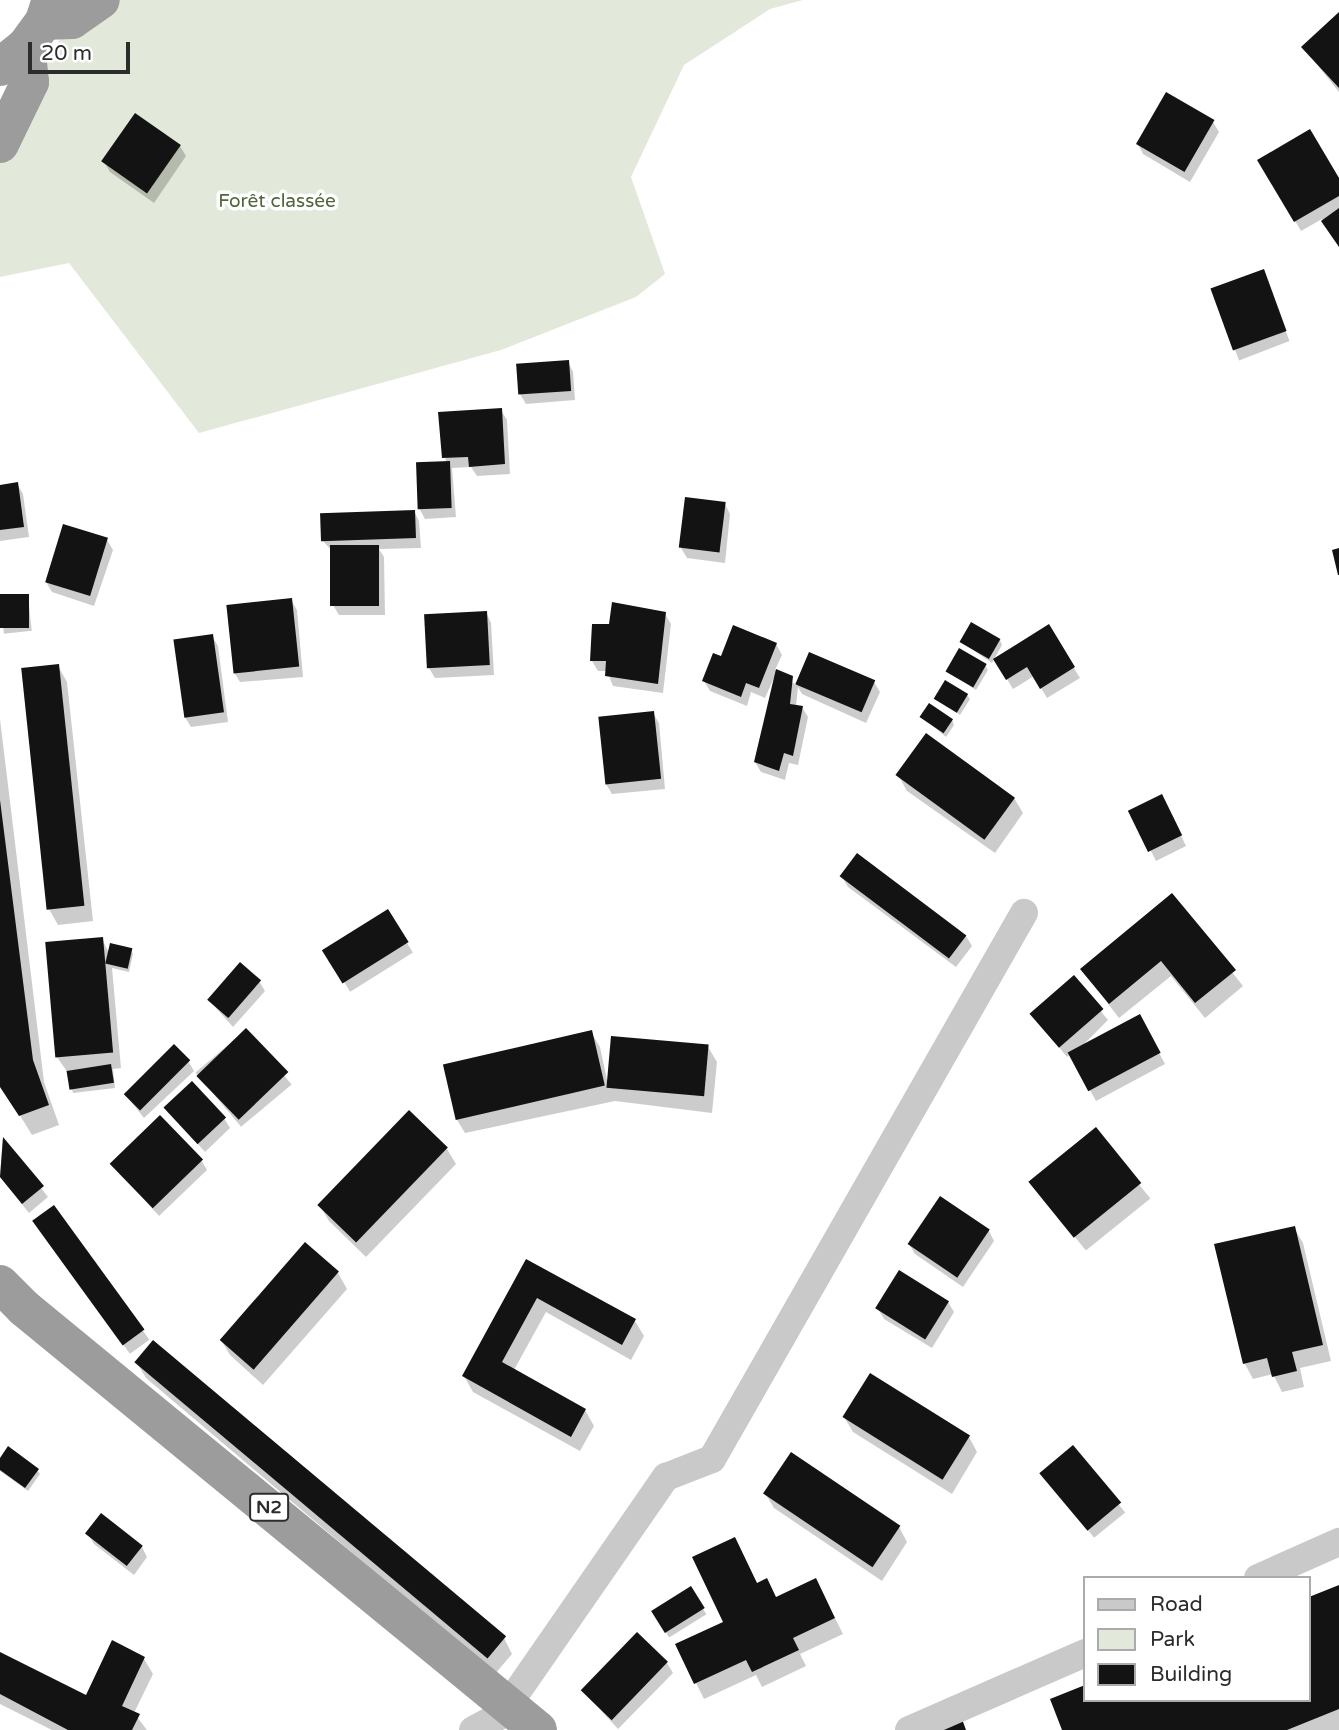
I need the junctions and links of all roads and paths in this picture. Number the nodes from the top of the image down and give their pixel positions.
1 (101, 0) edge
2 (30, 33) edge
3 (0, 144) edge
4 (1024, 913) dead end
5 (0, 1284) edge
6 (1339, 1542) edge
7 (1262, 1576) edge
8 (1084, 1653) edge
9 (509, 1703) junction
10 (473, 1730) edge
11 (538, 1730) edge
12 (909, 1730) edge

1 - 2 highway
2 - 3 highway
4 - 9 street
5 - 9 highway, N2
6 - 7 street
8 - 12 street
9 - 10 street
9 - 11 highway, N2

